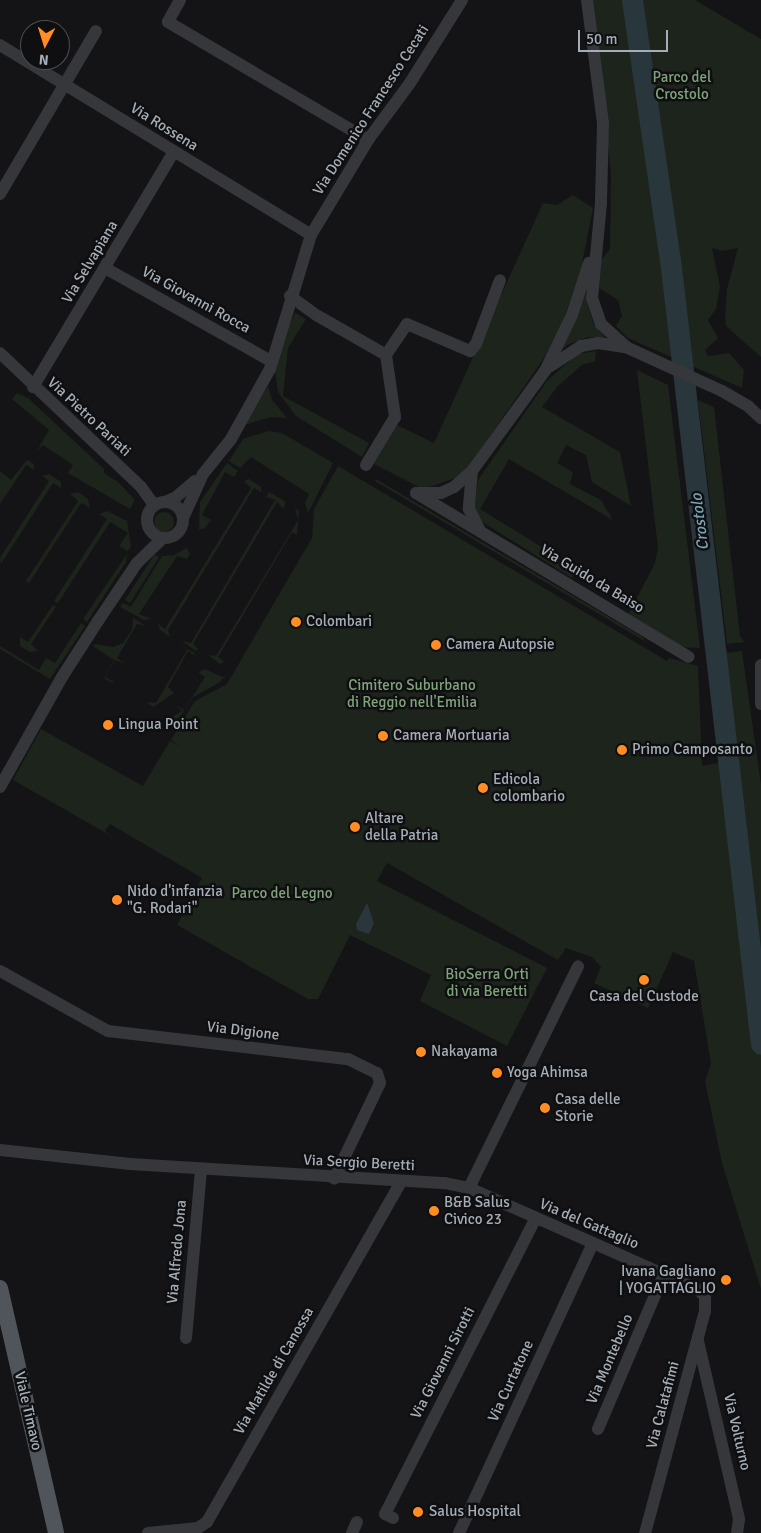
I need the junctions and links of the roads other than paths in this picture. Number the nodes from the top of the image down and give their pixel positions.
1 (180, 0) edge
2 (462, 0) edge
3 (587, 0) edge
4 (96, 31) dead end
5 (0, 44) edge
6 (65, 85) junction
7 (368, 140) junction
8 (173, 153) junction
9 (0, 194) edge
10 (311, 235) junction
11 (594, 249) junction
12 (105, 268) junction
13 (500, 280) dead end
14 (290, 296) junction
15 (628, 348) junction
16 (0, 353) edge
17 (386, 355) junction
18 (271, 361) junction
19 (545, 371) junction
20 (33, 387) junction
21 (748, 406) junction
22 (761, 409) edge
23 (761, 418) edge
24 (366, 465) dead end
25 (472, 471) junction
26 (203, 474) junction
27 (160, 504) junction
28 (183, 518) junction
29 (148, 528) junction
30 (478, 529) junction
31 (162, 538) junction
32 (137, 563) junction
33 (689, 657) dead end
34 (761, 665) edge
35 (761, 704) edge
36 (0, 787) edge
37 (578, 966) dead end
38 (0, 970) edge
39 (0, 1150) edge
40 (201, 1169) junction
41 (334, 1179) junction
42 (400, 1183) junction
43 (469, 1188) junction
44 (535, 1219) junction
45 (593, 1243) junction
46 (664, 1274) junction
47 (0, 1288) edge
48 (698, 1288) joint
49 (186, 1338) dead end
50 (698, 1339) junction
51 (598, 1429) dead end
52 (393, 1518) dead end
53 (56, 1533) edge
54 (148, 1533) edge
55 (459, 1533) edge
56 (645, 1533) edge
57 (737, 1533) edge

1 - 7 street
2 - 7 street, Via Domenico Francesco Cecati
3 - 11 street
4 - 6 street
5 - 6 street, Via Rossena
6 - 8 street, Via Rossena
6 - 9 street
7 - 10 street, Via Domenico Francesco Cecati
8 - 10 street, Via Rossena
8 - 12 street, Via Selvapiana
10 - 14 street, Via Domenico Francesco Cecati
11 - 15 street
11 - 19 street
12 - 18 street, Via Giovanni Rocca
12 - 20 street, Via Selvapiana
13 - 17 street
14 - 17 street
14 - 18 street, Via Domenico Francesco Cecati
15 - 19 street
15 - 21 street
16 - 20 street, Via Pietro Pariati
17 - 24 street
18 - 26 street, Via Domenico Francesco Cecati
19 - 25 street
20 - 27 street, Via Pietro Pariati
21 - 22 street
21 - 23 street
25 - 30 street
25 - 30 street, Via Guido da Baiso
26 - 27 street
26 - 28 street
27 - 28 street
27 - 29 street
28 - 31 street
29 - 31 street
29 - 32 street
30 - 33 street, Via Guido da Baiso
31 - 32 street
32 - 36 street
34 - 35 street
37 - 43 street
38 - 41 street, Via Digione
39 - 40 street, Via Sergio Beretti
40 - 41 street, Via Sergio Beretti
40 - 49 street, Via Alfredo Jona
41 - 42 street, Via Sergio Beretti
42 - 43 street, Via Sergio Beretti
42 - 54 street, Via Matilde di Canossa
43 - 44 street, Via del Gattaglio
44 - 45 street, Via del Gattaglio
44 - 52 street, Via Giovanni Sirotti
45 - 46 street, Via del Gattaglio
45 - 55 street, Via Curtatone
46 - 48 street, Via del Gattaglio
46 - 51 street, Via Montebello
47 - 53 main road, Viale Timavo
48 - 50 street, Via Calatafimi
50 - 56 street, Via Calatafimi
50 - 57 street, Via Volturno

